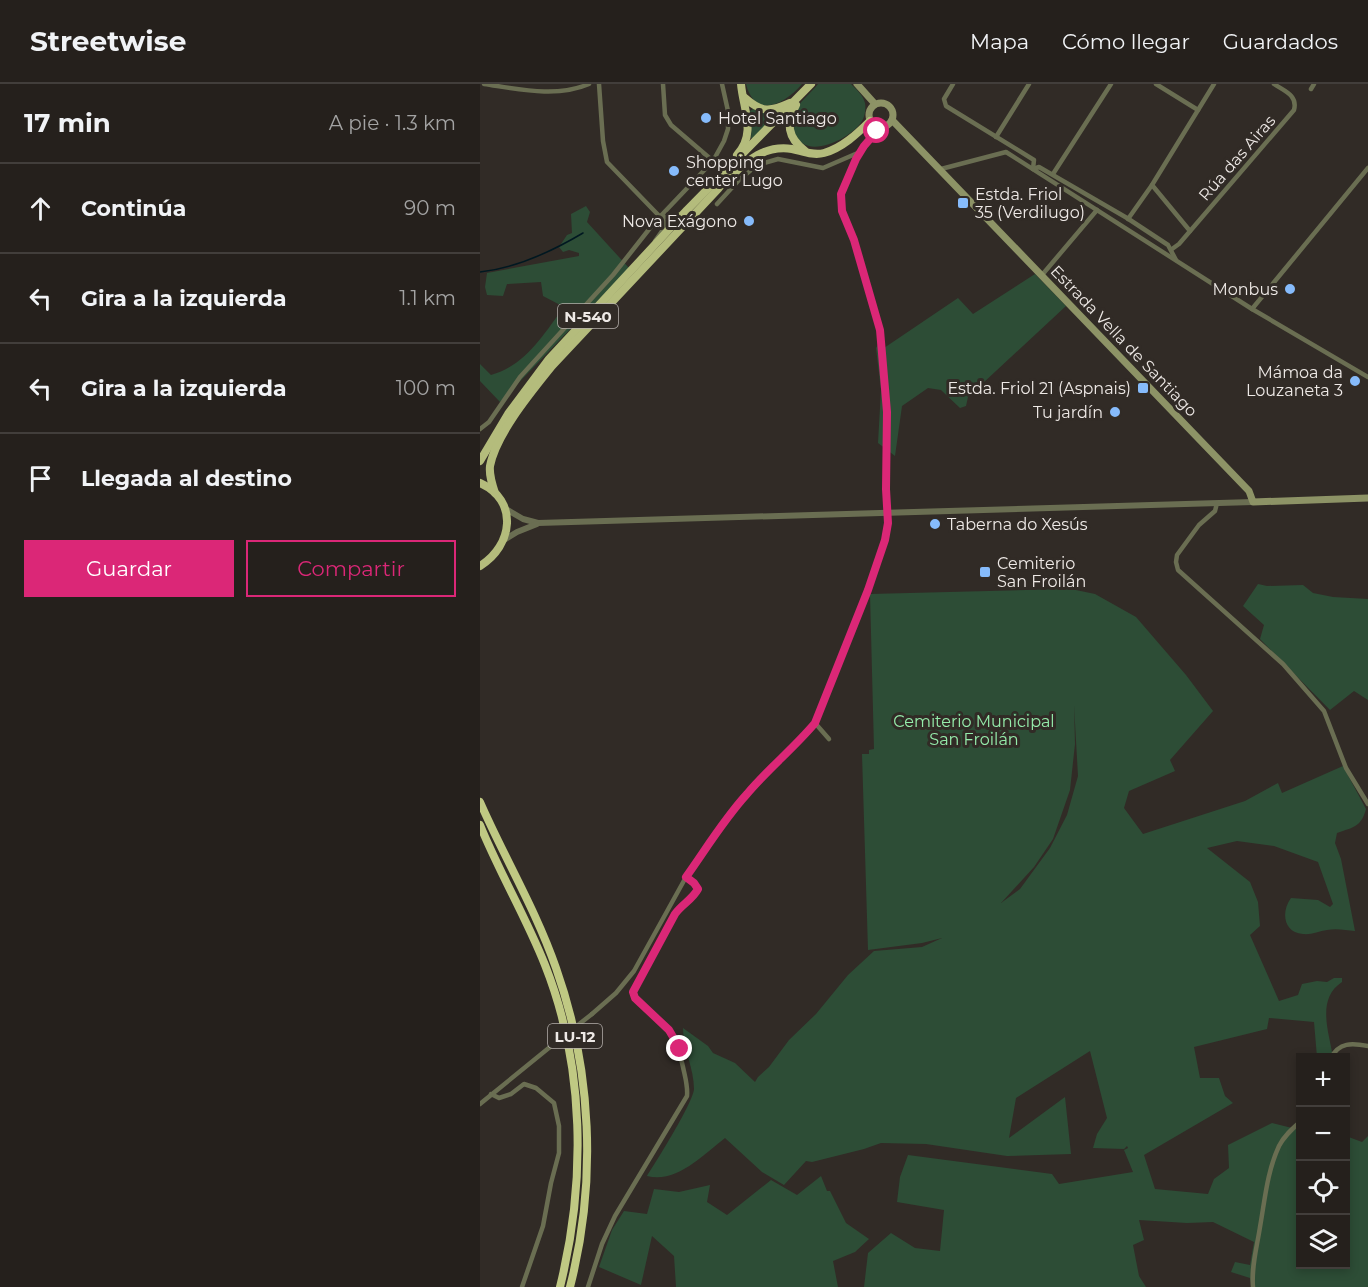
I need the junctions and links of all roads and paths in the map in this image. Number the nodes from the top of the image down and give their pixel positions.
1 (484, 84) edge
2 (589, 84) edge
3 (599, 84) edge
4 (663, 84) edge
5 (722, 84) edge
6 (741, 84) edge
7 (811, 84) edge
8 (857, 84) edge
9 (953, 84) edge
10 (1029, 84) edge
11 (1111, 84) edge
12 (1156, 84) edge
13 (1214, 84) edge
14 (1274, 84) edge
15 (802, 94) junction
16 (743, 97) junction
17 (796, 100) junction
18 (875, 104) junction
19 (1198, 110) junction
20 (892, 120) junction
21 (870, 121) junction
22 (879, 127) junction
23 (996, 137) junction
24 (860, 152) junction
25 (808, 153) junction
26 (1034, 160) junction
27 (712, 161) junction
28 (1368, 168) edge
29 (941, 169) junction
30 (1033, 169) junction
31 (1054, 175) junction
32 (1152, 185) junction
33 (715, 186) junction
34 (717, 204) dead end
35 (687, 210) junction
36 (1097, 210) junction
37 (660, 217) junction
38 (1128, 219) junction
39 (1122, 226) junction
40 (1191, 231) junction
41 (651, 249) junction
42 (1171, 249) junction
43 (1164, 253) junction
44 (1176, 260) junction
45 (1042, 275) junction
46 (1252, 309) junction
47 (1368, 377) edge
48 (480, 429) edge
49 (480, 461) edge
50 (480, 483) edge
51 (495, 493) junction
52 (1368, 498) edge
53 (1253, 502) junction
54 (1217, 503) junction
55 (504, 507) junction
56 (887, 514) junction
57 (538, 524) junction
58 (504, 540) junction
59 (480, 566) edge
60 (815, 723) junction
61 (829, 740) dead end
62 (480, 802) edge
63 (1368, 804) edge
64 (480, 825) edge
65 (686, 877) junction
66 (1368, 1046) edge
67 (1334, 1053) edge
68 (491, 1094) junction
69 (480, 1104) edge
70 (1296, 1126) edge
71 (522, 1287) edge
72 (560, 1287) edge
73 (570, 1287) edge
74 (588, 1287) edge
75 (1253, 1287) edge

1 - 2 street
3 - 37 street
4 - 27 street
5 - 27 street
6 - 16 highway
7 - 15 highway, N-540
8 - 18 main road, Estrada Vella de Santiago
9 - 23 street
10 - 23 street
11 - 31 street
12 - 19 street
13 - 19 street
14 - 40 street, Rúa das Airas
15 - 17 highway, N-540
15 - 25 highway
16 - 17 highway
16 - 33 highway
17 - 33 highway, N-540
18 - 20 main road, Estrada Vella de Santiago
18 - 21 main road
19 - 32 street
20 - 22 main road
20 - 29 main road, Estrada Vella de Santiago
21 - 22 main road
21 - 25 highway
22 - 24 street
23 - 26 street
24 - 34 street
24 - 56 street
25 - 33 highway
26 - 30 street
26 - 31 street
27 - 37 street
28 - 46 street
29 - 30 street
29 - 45 main road, Estrada Vella de Santiago
30 - 31 street
30 - 36 street
31 - 38 street
32 - 38 street
32 - 40 street
33 - 35 highway, N-540
33 - 51 highway, N-540
35 - 37 street
35 - 41 highway, N-540
36 - 39 street
36 - 45 street
37 - 41 street
37 - 48 street
38 - 39 street
38 - 42 street
39 - 43 street
40 - 42 street, Rúa das Airas
41 - 49 highway, N-540
42 - 43 street
42 - 44 street
43 - 44 street
44 - 46 street
45 - 53 main road, Estrada Vella de Santiago
46 - 47 street
50 - 51 highway, N-540
51 - 55 highway, N-540
52 - 53 main road
53 - 54 street
54 - 56 street
54 - 63 street
55 - 57 street
55 - 58 highway
56 - 57 street
56 - 60 street
57 - 58 street
58 - 59 highway
60 - 61 street
60 - 65 street
62 - 73 highway, LU-12
64 - 72 highway, LU-12
65 - 68 street, bridge
65 - 74 street
66 - 67 street
68 - 69 street
68 - 71 street
70 - 75 street

